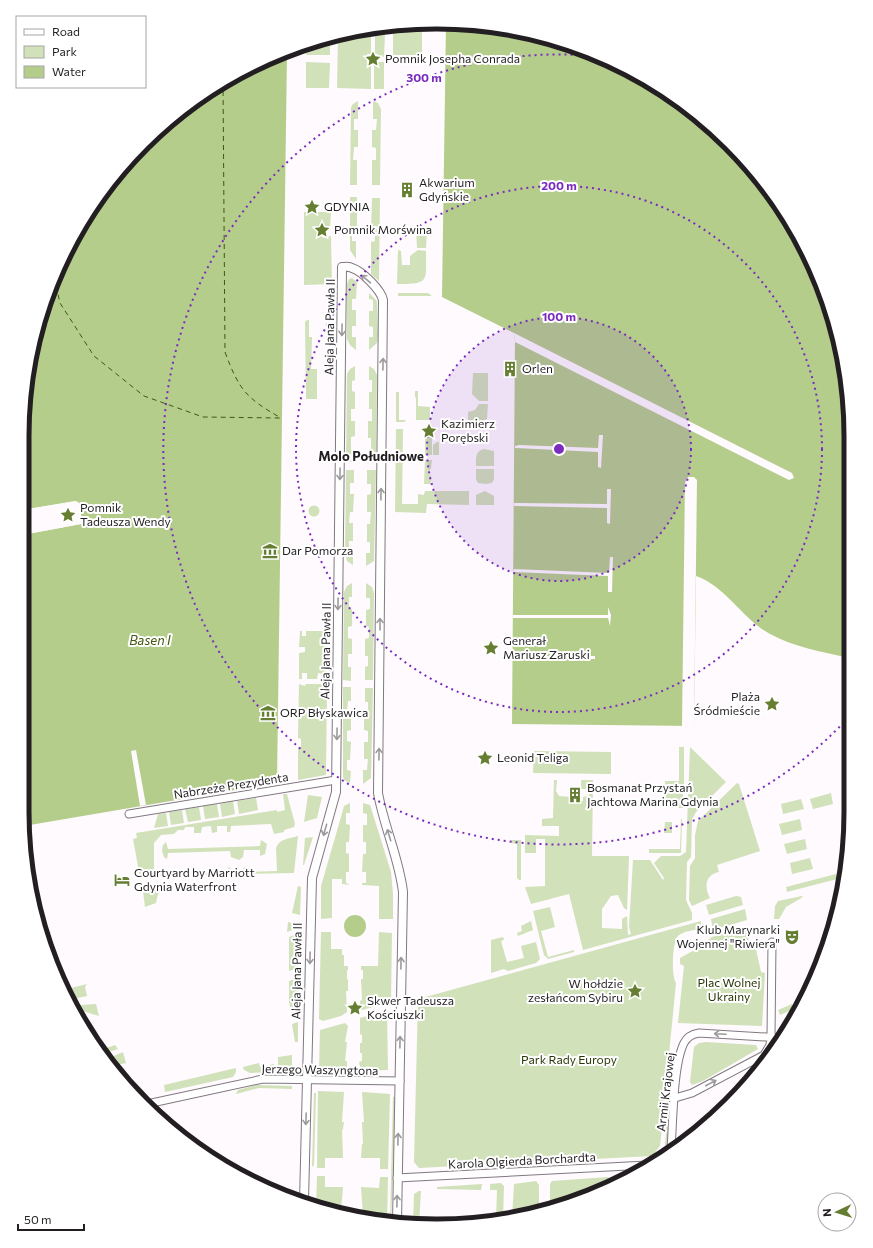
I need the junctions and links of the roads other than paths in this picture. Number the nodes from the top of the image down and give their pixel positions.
1 (336, 780) junction
2 (129, 814) dead end
3 (772, 942) dead end
4 (771, 1037) junction
5 (775, 1037) edge
6 (768, 1048) edge
7 (763, 1055) edge
8 (308, 1080) junction
9 (400, 1081) junction
10 (675, 1098) junction
11 (152, 1104) edge
12 (671, 1144) edge
13 (637, 1166) edge
14 (397, 1178) junction
15 (304, 1196) edge
16 (397, 1217) edge

1 - 2 street, Nabrzeże Prezydenta
1 -> 8 street, Aleja Jana Pawła II
9 -> 1 street, Aleja Jana Pawła II
3 - 4 street
4 - 5 street
6 -> 4 street
4 -> 10 street, Armii Krajowej
10 -> 7 street
8 - 9 street, Jerzego Waszyngtona
8 - 11 street, Jerzego Waszyngtona
8 -> 15 street
14 -> 9 street
10 - 12 street, Armii Krajowej
13 - 14 street, Karola Olgierda Borchardta
16 -> 14 street

